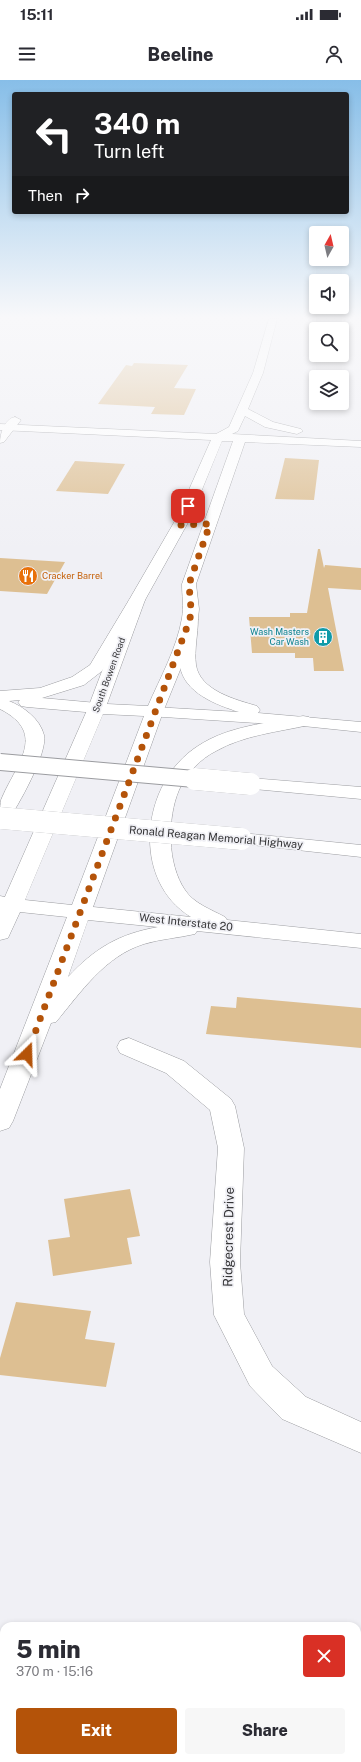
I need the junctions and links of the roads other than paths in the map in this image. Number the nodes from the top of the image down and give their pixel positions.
1 (248, 397) edge
2 (243, 411) junction
3 (0, 419) edge
4 (8, 425) edge
5 (308, 433) junction
6 (237, 434) junction
7 (167, 435) junction
8 (361, 435) edge
9 (218, 438) junction
10 (0, 440) edge
11 (298, 441) junction
12 (361, 444) edge
13 (212, 453) junction
14 (235, 453) junction
15 (210, 524) junction
16 (179, 525) junction
17 (137, 600) junction
18 (190, 619) junction
19 (0, 696) edge
20 (0, 700) edge
21 (0, 703) edge
22 (97, 708) junction
23 (154, 712) junction
24 (303, 721) junction
25 (361, 727) edge
26 (0, 762) edge
27 (361, 793) edge
28 (0, 818) edge
29 (361, 851) edge
30 (6, 904) edge
31 (81, 912) junction
32 (218, 926) junction
33 (0, 933) edge
34 (361, 941) edge
35 (38, 1026) junction
36 (129, 1047) dead end
37 (0, 1121) edge
38 (361, 1438) edge

1 - 2 main road
2 - 5 main road
2 - 6 main road
3 - 4 main road
4 - 6 main road
4 - 7 main road
4 - 10 main road
5 - 6 main road
5 - 8 main road
6 - 9 main road
6 - 11 main road
6 - 14 main road
7 - 9 main road
7 - 13 main road
9 - 13 main road, South Bowen Road
11 - 12 main road
11 - 14 main road
13 - 16 main road, South Bowen Road
14 - 15 main road
15 - 16 main road
15 - 18 main road
16 - 17 main road, South Bowen Road
17 - 19 main road
17 - 22 main road, South Bowen Road
18 - 23 main road
18 - 24 main road
20 - 22 main road
21 - 28 main road
22 - 23 main road
22 - 30 main road, South Bowen Road
23 - 24 main road
23 - 31 main road
24 - 25 main road
24 - 32 main road
26 - 27 main road, bridge
28 - 29 main road, Ronald Reagan Memorial Highway, bridge
30 - 31 main road, West Interstate 20
30 - 33 main road, South Bowen Road
31 - 32 main road, West Interstate 20
31 - 35 main road
32 - 34 main road, West Interstate 20
32 - 35 main road
35 - 37 main road
36 - 38 main road, Ridgecrest Drive

